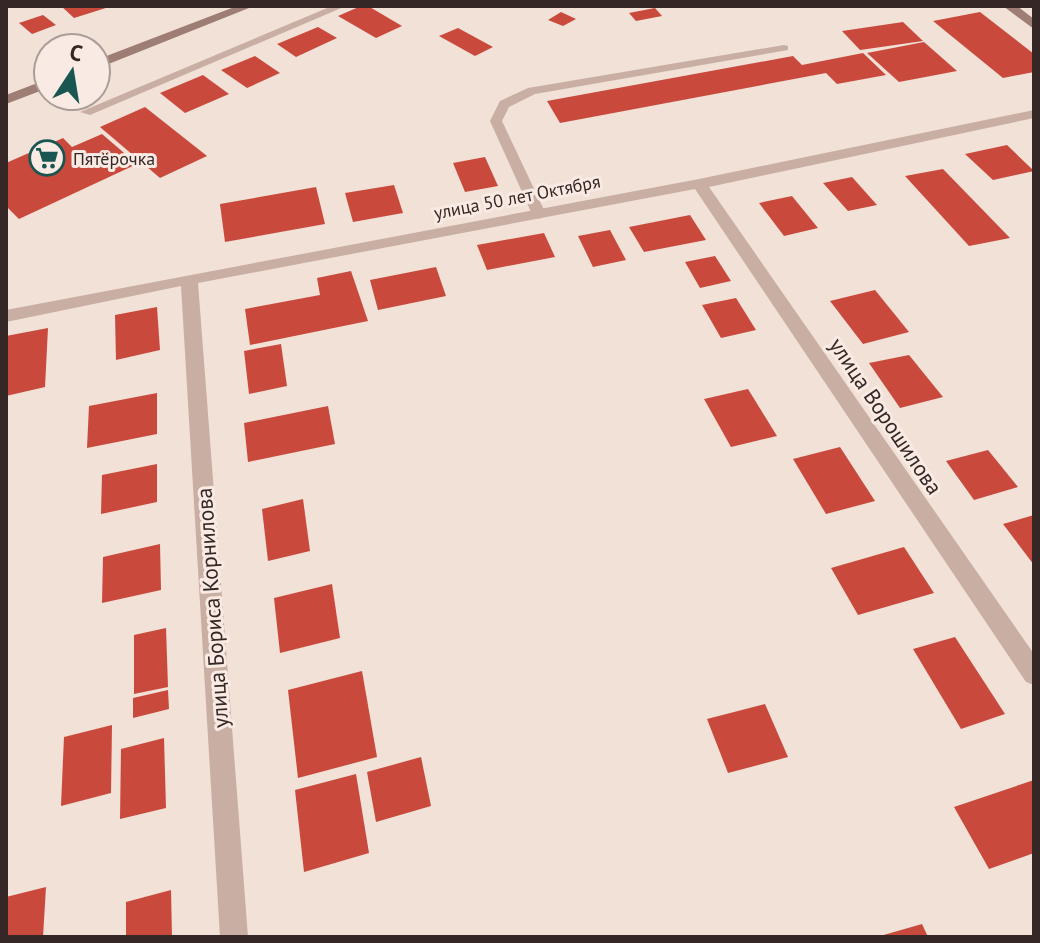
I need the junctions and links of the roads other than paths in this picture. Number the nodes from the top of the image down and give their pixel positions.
1 (248, 6) edge
2 (341, 6) edge
3 (1009, 6) edge
4 (1034, 25) edge
5 (784, 48) dead end
6 (112, 59) edge
7 (32, 89) edge
8 (6, 100) edge
9 (112, 101) edge
10 (1034, 114) edge
11 (699, 184) junction
12 (539, 214) junction
13 (189, 279) junction
14 (6, 316) edge
15 (1034, 674) edge
16 (234, 937) edge

1 - 6 main road
2 - 9 lane
3 - 4 main road
5 - 12 lane
7 - 8 main road
10 - 11 street, улица 50 лет Октября
11 - 12 street, улица 50 лет Октября
11 - 15 street, улица Ворошилова
12 - 13 street, улица 50 лет Октября
13 - 14 street, улица 50 лет Октября
13 - 16 street, улица Бориса Корнилова

